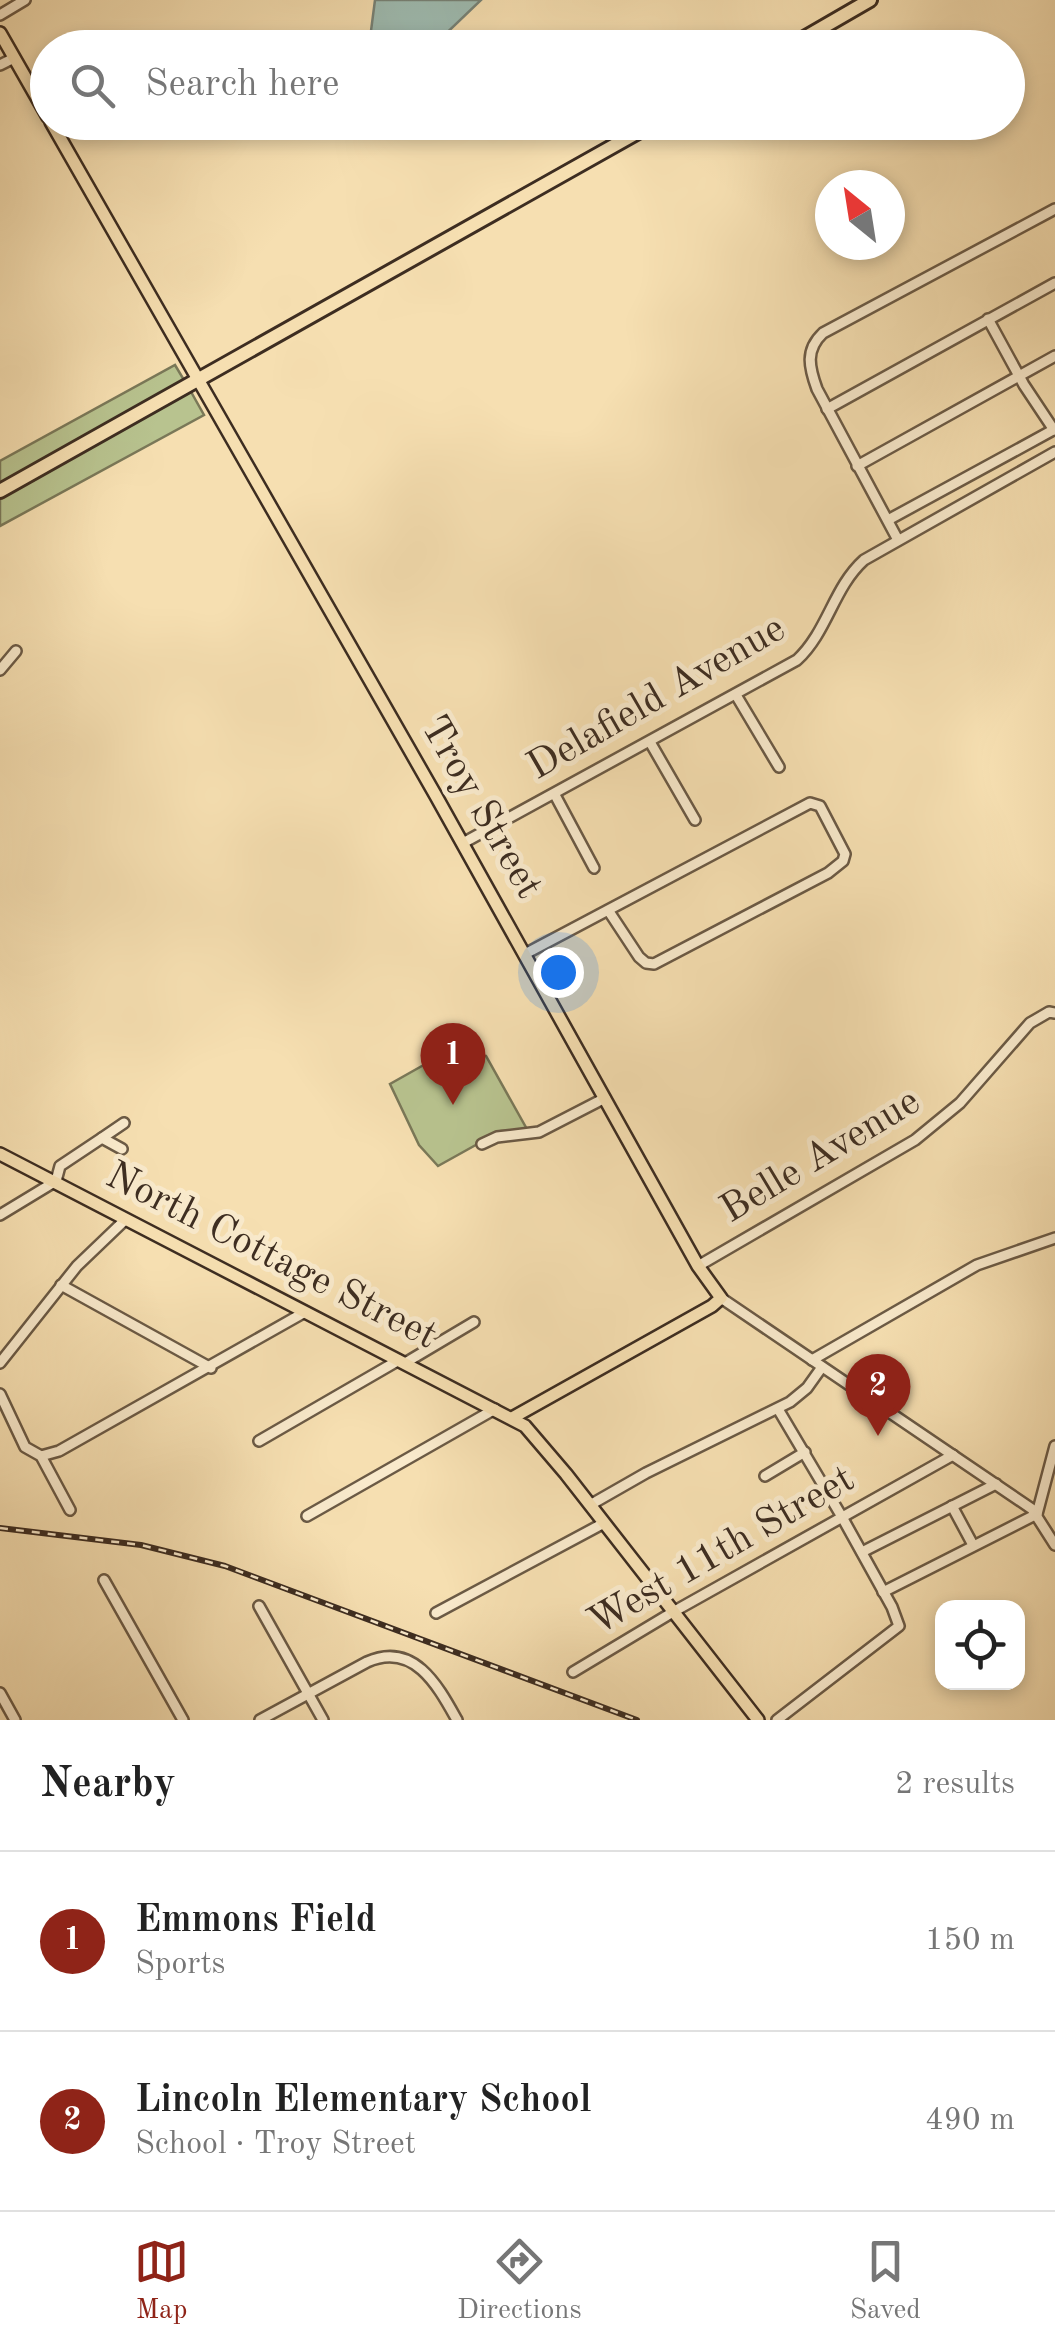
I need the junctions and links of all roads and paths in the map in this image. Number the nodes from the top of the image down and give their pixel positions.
1 (25, 0) edge
2 (870, 0) edge
3 (0, 15) edge
4 (818, 30) edge
5 (0, 33) edge
6 (14, 58) junction
7 (0, 65) edge
8 (30, 86) edge
9 (60, 140) edge
10 (624, 140) edge
11 (1055, 209) edge
12 (1055, 284) edge
13 (988, 319) junction
14 (1055, 356) edge
15 (1019, 376) junction
16 (198, 380) junction
17 (827, 409) junction
18 (1055, 430) edge
19 (1055, 452) edge
20 (857, 466) junction
21 (0, 491) edge
22 (888, 520) junction
23 (898, 540) junction
24 (16, 651) dead end
25 (0, 670) edge
26 (736, 694) junction
27 (650, 742) junction
28 (779, 767) dead end
29 (555, 794) junction
30 (695, 820) dead end
31 (463, 844) junction
32 (594, 868) dead end
33 (608, 910) junction
34 (526, 954) junction
35 (1055, 1013) edge
36 (605, 1098) junction
37 (124, 1122) dead end
38 (102, 1138) junction
39 (482, 1144) dead end
40 (122, 1149) dead end
41 (0, 1154) edge
42 (56, 1181) junction
43 (0, 1215) edge
44 (125, 1220) junction
45 (1055, 1238) edge
46 (698, 1266) junction
47 (62, 1284) junction
48 (721, 1298) junction
49 (305, 1312) junction
50 (474, 1322) dead end
51 (812, 1360) junction
52 (402, 1362) junction
53 (0, 1363) edge
54 (822, 1367) junction
55 (211, 1368) junction
56 (0, 1394) edge
57 (495, 1409) junction
58 (778, 1409) junction
59 (512, 1418) junction
60 (259, 1441) dead end
61 (1055, 1446) edge
62 (805, 1452) junction
63 (953, 1455) junction
64 (41, 1456) junction
65 (765, 1476) dead end
66 (996, 1484) junction
67 (590, 1505) junction
68 (952, 1506) junction
69 (70, 1510) dead end
70 (1038, 1514) junction
71 (307, 1516) dead end
72 (842, 1517) junction
73 (604, 1523) junction
74 (973, 1545) junction
75 (1055, 1545) edge
76 (862, 1552) junction
77 (104, 1580) dead end
78 (883, 1592) junction
79 (259, 1606) dead end
80 (673, 1612) junction
81 (436, 1613) dead end
82 (573, 1672) dead end
83 (0, 1693) edge
84 (308, 1694) junction
85 (16, 1720) edge
86 (183, 1720) edge
87 (260, 1720) edge
88 (322, 1720) edge
89 (457, 1720) edge
90 (758, 1720) edge
91 (777, 1720) edge

1 - 3 street
2 - 4 highway
5 - 6 main road, Troy Street
6 - 7 street
6 - 8 main road, Troy Street
9 - 16 main road, Troy Street
10 - 16 highway
11 - 17 street
12 - 13 street
13 - 15 street
13 - 17 street
14 - 15 street
15 - 18 street
15 - 20 street
16 - 21 highway
16 - 31 main road, Troy Street
17 - 20 street
18 - 22 street
19 - 23 street, Delafield Avenue
20 - 22 street
22 - 23 street
23 - 26 street, Delafield Avenue
24 - 25 street
26 - 27 street, Delafield Avenue
26 - 28 street
27 - 29 street, Delafield Avenue
27 - 30 street
29 - 31 street, Delafield Avenue
29 - 32 street
31 - 34 main road, Troy Street
33 - 33 street
33 - 34 street
34 - 36 main road, Troy Street
35 - 46 street, Belle Avenue
36 - 39 street
36 - 46 main road, Troy Street
37 - 38 street
38 - 40 street
38 - 42 street
41 - 42 main road, North Cottage Street
42 - 43 street
42 - 44 main road, North Cottage Street
44 - 47 street
44 - 49 main road, North Cottage Street
45 - 51 street
46 - 48 main road, Troy Street
47 - 53 street
47 - 55 street
48 - 51 street, Troy Street
48 - 59 main road
49 - 52 main road, North Cottage Street
49 - 55 street
50 - 52 street
51 - 54 street, Troy Street
52 - 57 main road, North Cottage Street
52 - 60 street
54 - 58 street
54 - 63 street, Troy Street
55 - 64 street
56 - 64 street
57 - 59 main road, North Cottage Street
57 - 71 street
58 - 62 street
58 - 67 street
59 - 67 main road, North Cottage Street
61 - 70 street
62 - 65 street
62 - 72 street
63 - 66 street, Troy Street
63 - 72 street, West 11th Street
64 - 69 street
66 - 68 street
66 - 70 street, Troy Street
67 - 73 main road, North Cottage Street
68 - 74 street
68 - 76 street
70 - 74 street
70 - 75 street
72 - 76 street
72 - 80 street, West 11th Street
73 - 80 main road, North Cottage Street
73 - 81 street
74 - 78 street
76 - 78 street
77 - 86 street
78 - 91 street
79 - 84 street
80 - 82 street, West 11th Street
80 - 90 main road, North Cottage Street
83 - 85 street
84 - 87 street
84 - 88 street
84 - 89 street

